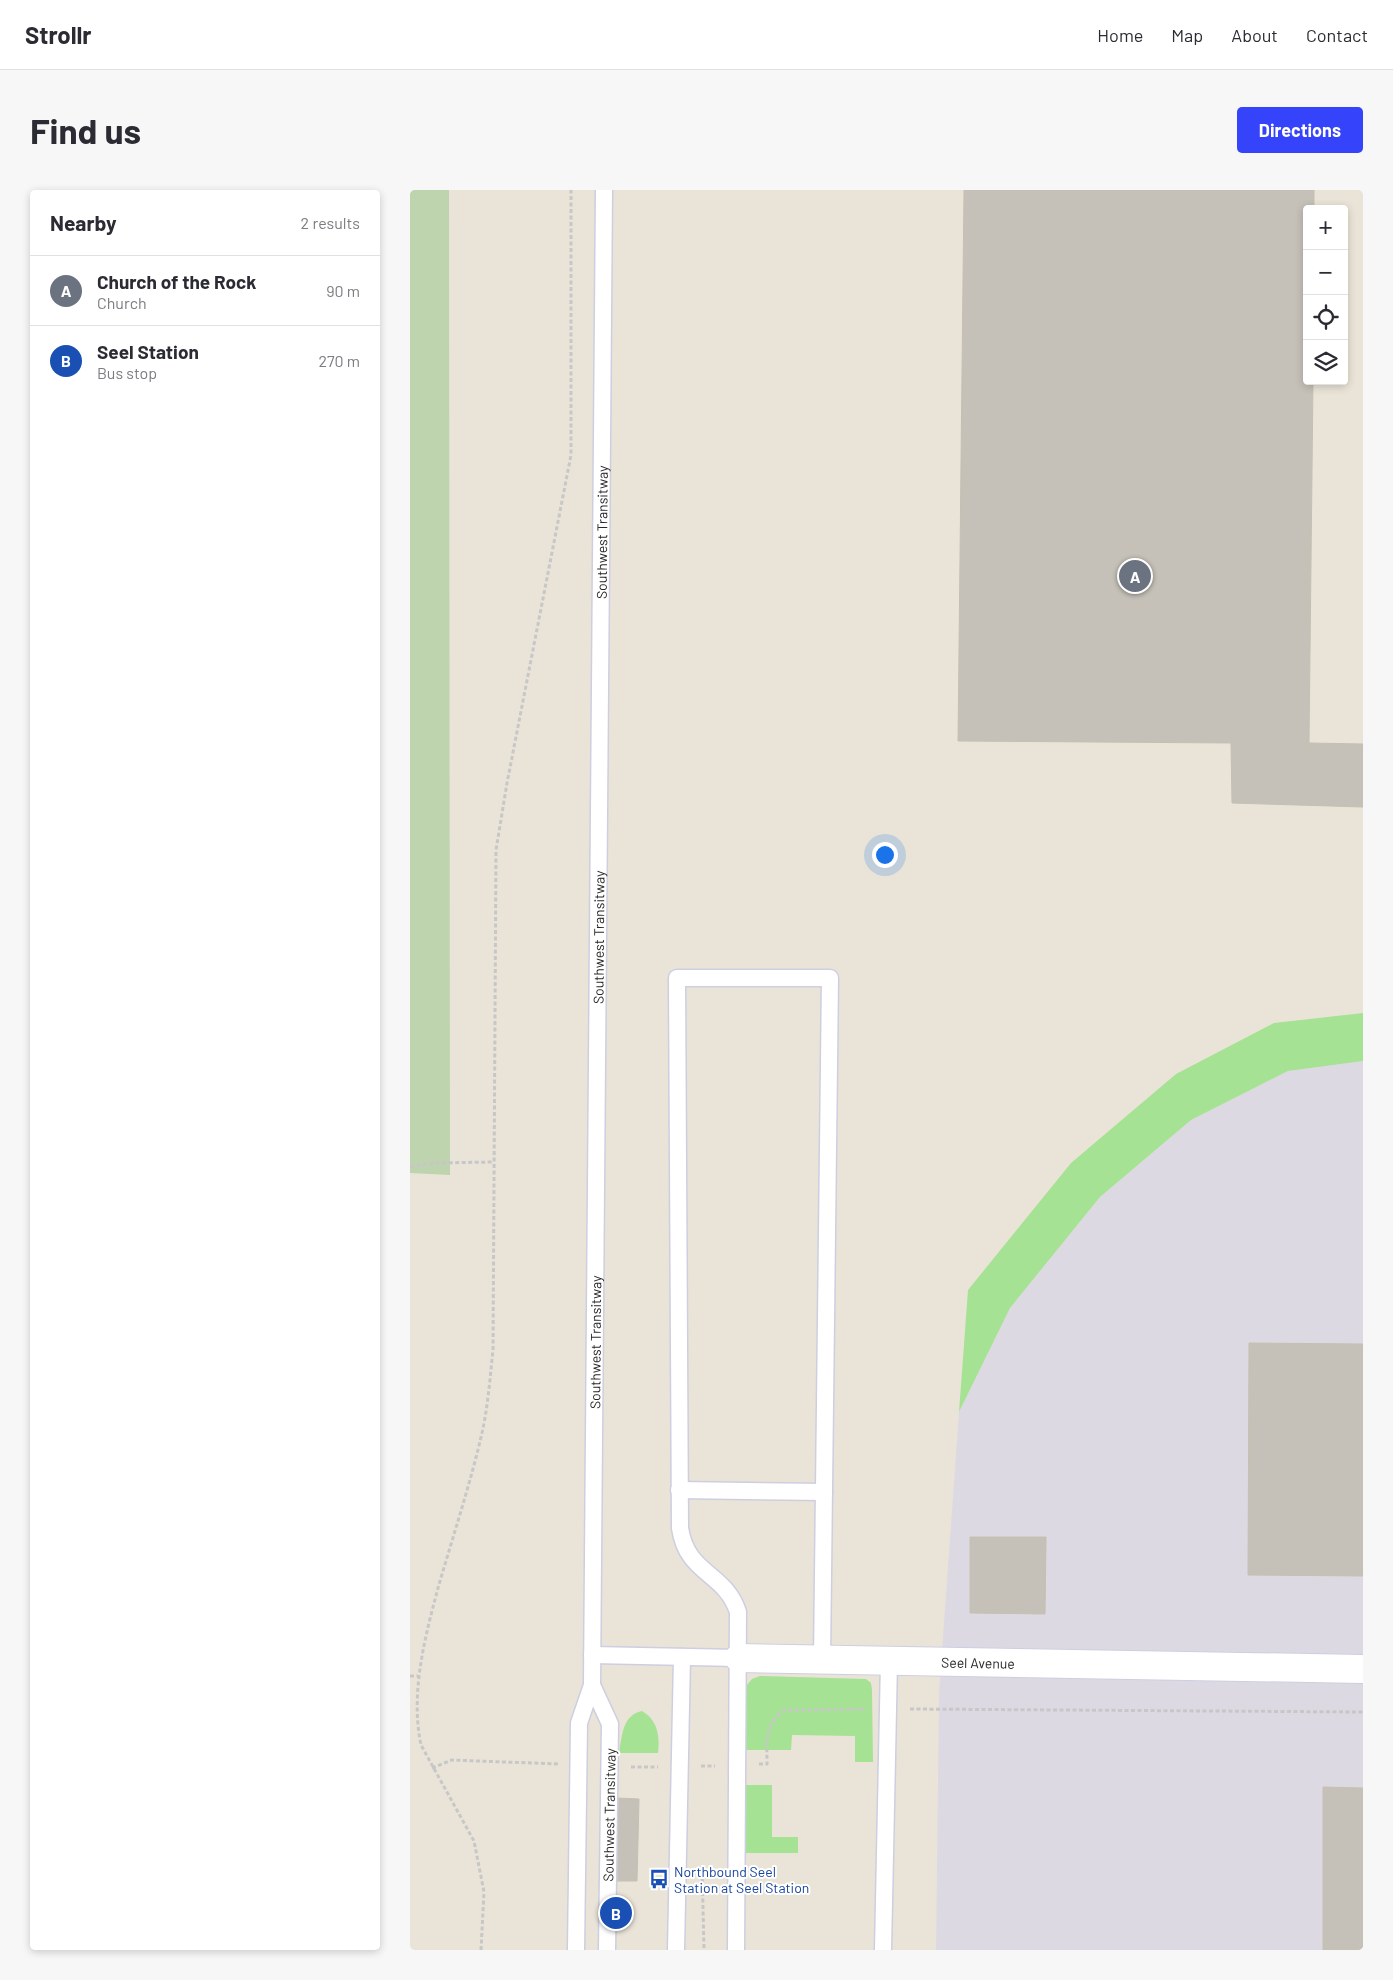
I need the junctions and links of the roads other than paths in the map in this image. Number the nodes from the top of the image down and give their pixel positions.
1 (604, 190) edge
2 (680, 1490) junction
3 (824, 1492) junction
4 (592, 1655) junction
5 (682, 1657) junction
6 (740, 1658) junction
7 (822, 1660) junction
8 (889, 1661) junction
9 (1363, 1669) edge
10 (592, 1685) junction
11 (576, 1950) edge
12 (607, 1950) edge
13 (676, 1950) edge
14 (736, 1950) edge
15 (883, 1950) edge

1 - 4 lane, Southwest Transitway
2 - 3 lane
2 - 3 lane
2 - 6 lane
3 - 7 lane
4 - 5 lane, Seel Avenue
4 - 10 lane, Southwest Transitway
5 - 6 lane, Seel Avenue
5 - 13 lane
6 - 7 street, Seel Avenue
6 - 14 lane
7 - 8 street, Seel Avenue
8 - 9 street, Seel Avenue
8 - 15 lane
10 - 11 lane, Southwest Transitway
10 - 12 lane, Southwest Transitway

